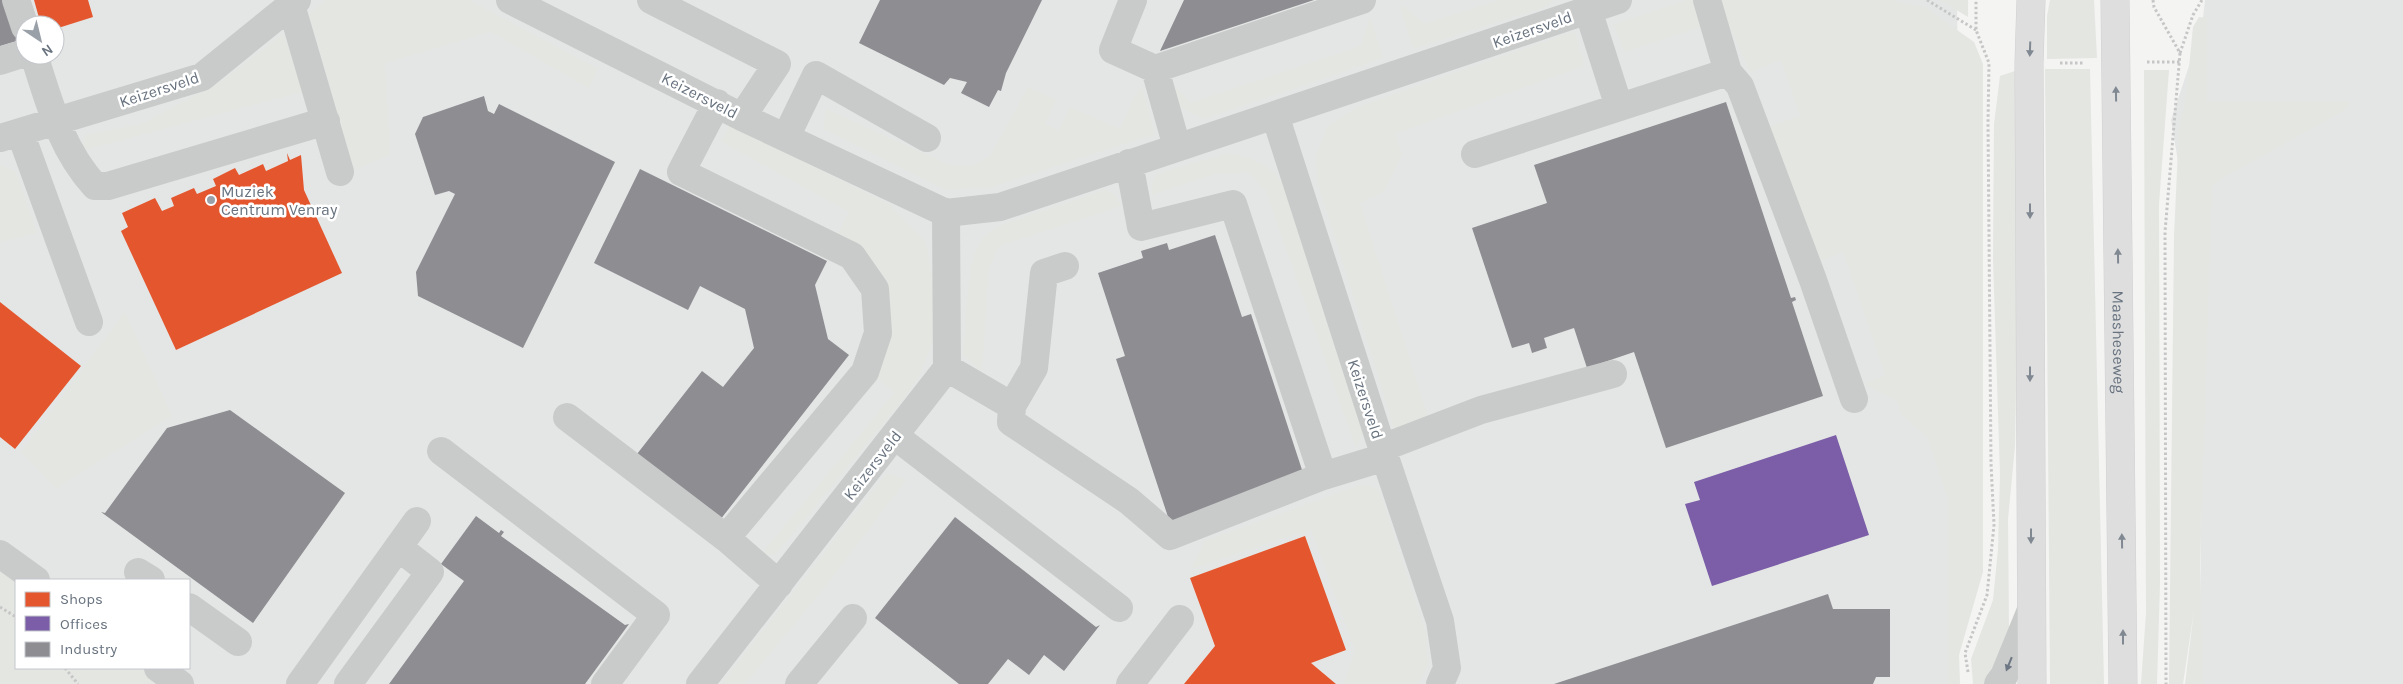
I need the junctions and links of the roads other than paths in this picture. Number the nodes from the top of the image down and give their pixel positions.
1 (16, 0) edge
2 (512, 0) edge
3 (652, 0) edge
4 (1133, 0) edge
5 (1362, 0) edge
6 (1618, 0) edge
7 (1707, 0) edge
8 (2031, 0) edge
9 (2115, 0) edge
10 (294, 2) edge
11 (1588, 10) junction
12 (21, 15) edge
13 (15, 56) edge
14 (0, 61) edge
15 (37, 65) edge
16 (1155, 69) junction
17 (1728, 72) junction
18 (717, 103) junction
19 (1619, 107) junction
20 (1275, 115) junction
21 (742, 117) junction
22 (55, 121) junction
23 (326, 121) junction
24 (10, 135) edge
25 (786, 137) junction
26 (926, 138) dead end
27 (1177, 147) junction
28 (1475, 154) dead end
29 (1129, 163) junction
30 (340, 172) dead end
31 (946, 213) junction
32 (1065, 266) dead end
33 (89, 322) dead end
34 (947, 368) junction
35 (1613, 374) dead end
36 (1854, 399) dead end
37 (1012, 406) junction
38 (567, 417) dead end
39 (895, 436) junction
40 (441, 452) dead end
41 (1383, 452) junction
42 (1323, 476) junction
43 (417, 521) dead end
44 (726, 538) junction
45 (398, 547) junction
46 (0, 554) edge
47 (35, 579) edge
48 (779, 584) junction
49 (190, 608) edge
50 (1119, 608) dead end
51 (2031, 610) junction
52 (852, 618) dead end
53 (1180, 619) dead end
54 (238, 642) dead end
55 (159, 669) edge
56 (616, 680) edge
57 (180, 684) edge
58 (300, 684) edge
59 (348, 684) edge
60 (700, 684) edge
61 (799, 684) edge
62 (1130, 684) edge
63 (1440, 684) edge
64 (1998, 684) edge
65 (2032, 684) edge
66 (2123, 684) edge

1 - 12 street
2 - 18 street, Keizersveld
3 - 21 street
4 - 16 street
5 - 16 street
6 - 11 street, Keizersveld
7 - 17 street
8 -> 51 main road
66 -> 9 main road, Maasheseweg
10 - 22 street, Keizersveld
10 - 23 street
11 - 19 street
11 - 20 street, Keizersveld
13 - 14 street
15 - 22 street
16 - 27 street
17 - 19 street
17 - 36 street
18 - 21 street, Keizersveld
18 - 44 street
19 - 28 street
20 - 27 street, Keizersveld
20 - 41 street, Keizersveld
21 - 25 street, Keizersveld
22 - 23 street
22 - 24 street, Keizersveld
23 - 30 street
24 - 33 street
25 - 26 street
25 - 31 street, Keizersveld
27 - 29 street, Keizersveld
29 - 31 street, Keizersveld
29 - 42 street
31 - 34 street
32 - 37 street
34 - 37 street
34 - 39 street, Keizersveld
35 - 41 street
37 - 42 street
38 - 44 street
39 - 48 street, Keizersveld
39 - 50 street
40 - 56 street
41 - 42 street
41 - 63 street, Keizersveld
43 - 45 street
44 - 48 street
45 - 58 street
45 - 59 street
46 - 47 street
48 - 60 street, Keizersveld
49 - 54 street
51 -> 64 street
51 - 65 main road
52 - 61 street
53 - 62 street
55 - 57 street

